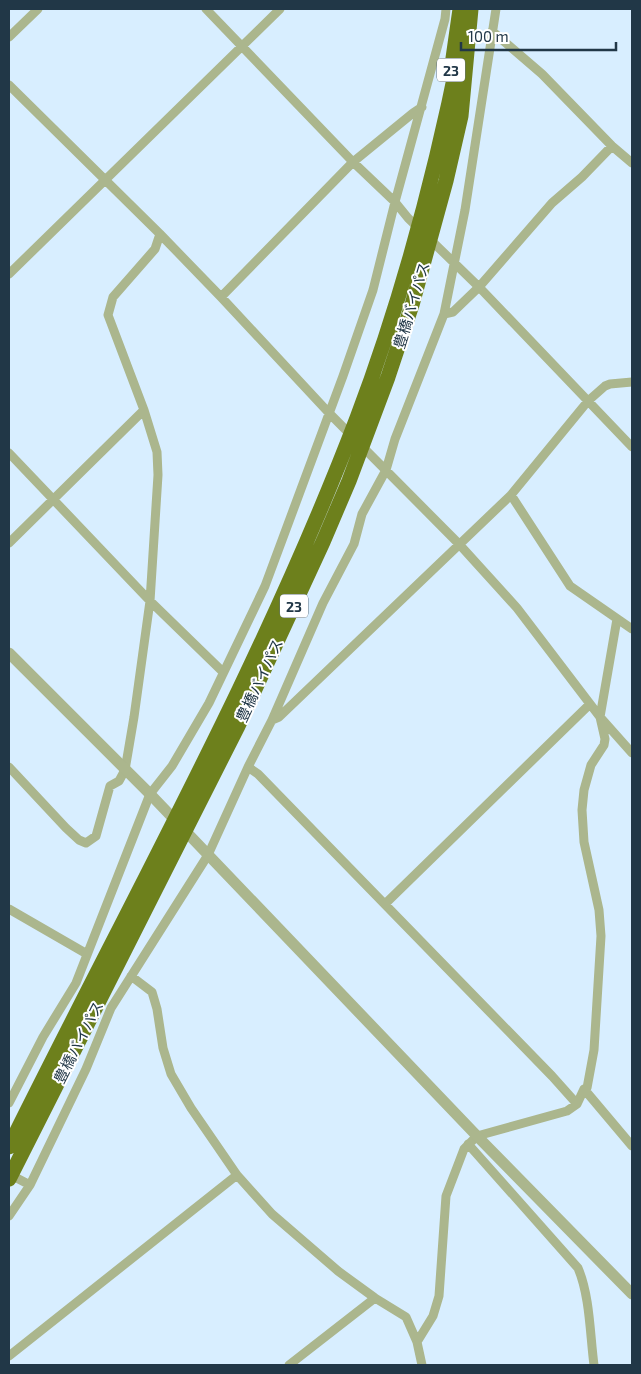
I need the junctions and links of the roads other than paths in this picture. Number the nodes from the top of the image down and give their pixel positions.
1 (38, 9) edge
2 (206, 9) edge
3 (280, 9) edge
4 (446, 9) edge
5 (460, 9) edge
6 (469, 9) edge
7 (482, 9) edge
8 (496, 9) edge
9 (492, 31) junction
10 (9, 37) edge
11 (241, 45) junction
12 (9, 85) edge
13 (422, 107) junction
14 (461, 116) junction
15 (442, 131) junction
16 (612, 146) junction
17 (353, 162) junction
18 (632, 163) edge
19 (105, 181) junction
20 (395, 202) junction
21 (160, 234) junction
22 (454, 263) junction
23 (9, 274) edge
24 (479, 287) junction
25 (221, 297) junction
26 (444, 314) junction
27 (632, 382) edge
28 (588, 402) junction
29 (144, 410) junction
30 (329, 413) junction
31 (632, 447) edge
32 (9, 453) edge
33 (386, 470) junction
34 (511, 495) junction
35 (53, 498) junction
36 (9, 543) edge
37 (459, 544) junction
38 (150, 601) junction
39 (617, 619) junction
40 (632, 630) edge
41 (9, 653) edge
42 (223, 672) junction
43 (590, 704) junction
44 (600, 717) junction
45 (272, 720) junction
46 (632, 753) edge
47 (9, 767) edge
48 (248, 767) junction
49 (124, 770) junction
50 (150, 794) junction
51 (208, 855) junction
52 (384, 904) junction
53 (9, 909) edge
54 (87, 954) junction
55 (131, 976) junction
56 (584, 1089) junction
57 (9, 1103) edge
58 (577, 1104) junction
59 (477, 1136) junction
60 (468, 1144) junction
61 (632, 1146) edge
62 (9, 1147) edge
63 (11, 1174) edge
64 (237, 1175) junction
65 (30, 1185) junction
66 (9, 1216) edge
67 (632, 1294) edge
68 (375, 1298) junction
69 (418, 1342) junction
70 (9, 1356) edge
71 (290, 1365) edge
72 (422, 1365) edge
73 (594, 1365) edge

1 - 10 street
2 - 11 street
3 - 11 street
4 - 13 street
5 - 15 highway, 23
6 - 14 highway, 豊橋バイパス / 23
6 - 15 highway, 豊橋バイパス / 23
7 - 14 highway, 23
8 - 9 street
9 - 16 street
9 - 22 street
11 - 17 street
11 - 19 street
12 - 19 street
13 - 17 street
13 - 20 street
14 - 63 highway, 豊橋バイパス / 23
15 - 62 highway, 豊橋バイパス / 23
16 - 18 street
16 - 24 street
17 - 20 street
17 - 25 street
19 - 21 street
19 - 23 street
20 - 22 street
20 - 30 street
21 - 25 street
21 - 29 street
22 - 24 street
22 - 26 street
24 - 26 street
24 - 28 street
25 - 30 street
26 - 33 street
27 - 28 street
28 - 31 street
28 - 34 street
29 - 35 street
29 - 38 street
30 - 33 street
30 - 42 street
32 - 35 street
33 - 37 street
33 - 45 street
34 - 37 street
34 - 39 street
35 - 36 street
35 - 38 street
37 - 43 street
37 - 45 street
38 - 42 street
38 - 49 street
39 - 40 street
39 - 44 street
41 - 49 street
42 - 50 street
43 - 44 street
43 - 52 street
44 - 46 street
44 - 56 street
45 - 48 street
47 - 49 street
48 - 51 street
48 - 52 street
49 - 50 street
50 - 51 street
50 - 54 street
51 - 55 street
51 - 59 street
52 - 58 street
53 - 54 street
54 - 57 street
55 - 64 street
55 - 65 street
56 - 58 street
56 - 61 street
58 - 59 street
59 - 60 street
59 - 67 street
60 - 69 street
60 - 73 street
63 - 65 street
64 - 68 street
64 - 70 street
65 - 66 street
68 - 69 street
68 - 71 street
69 - 72 street

